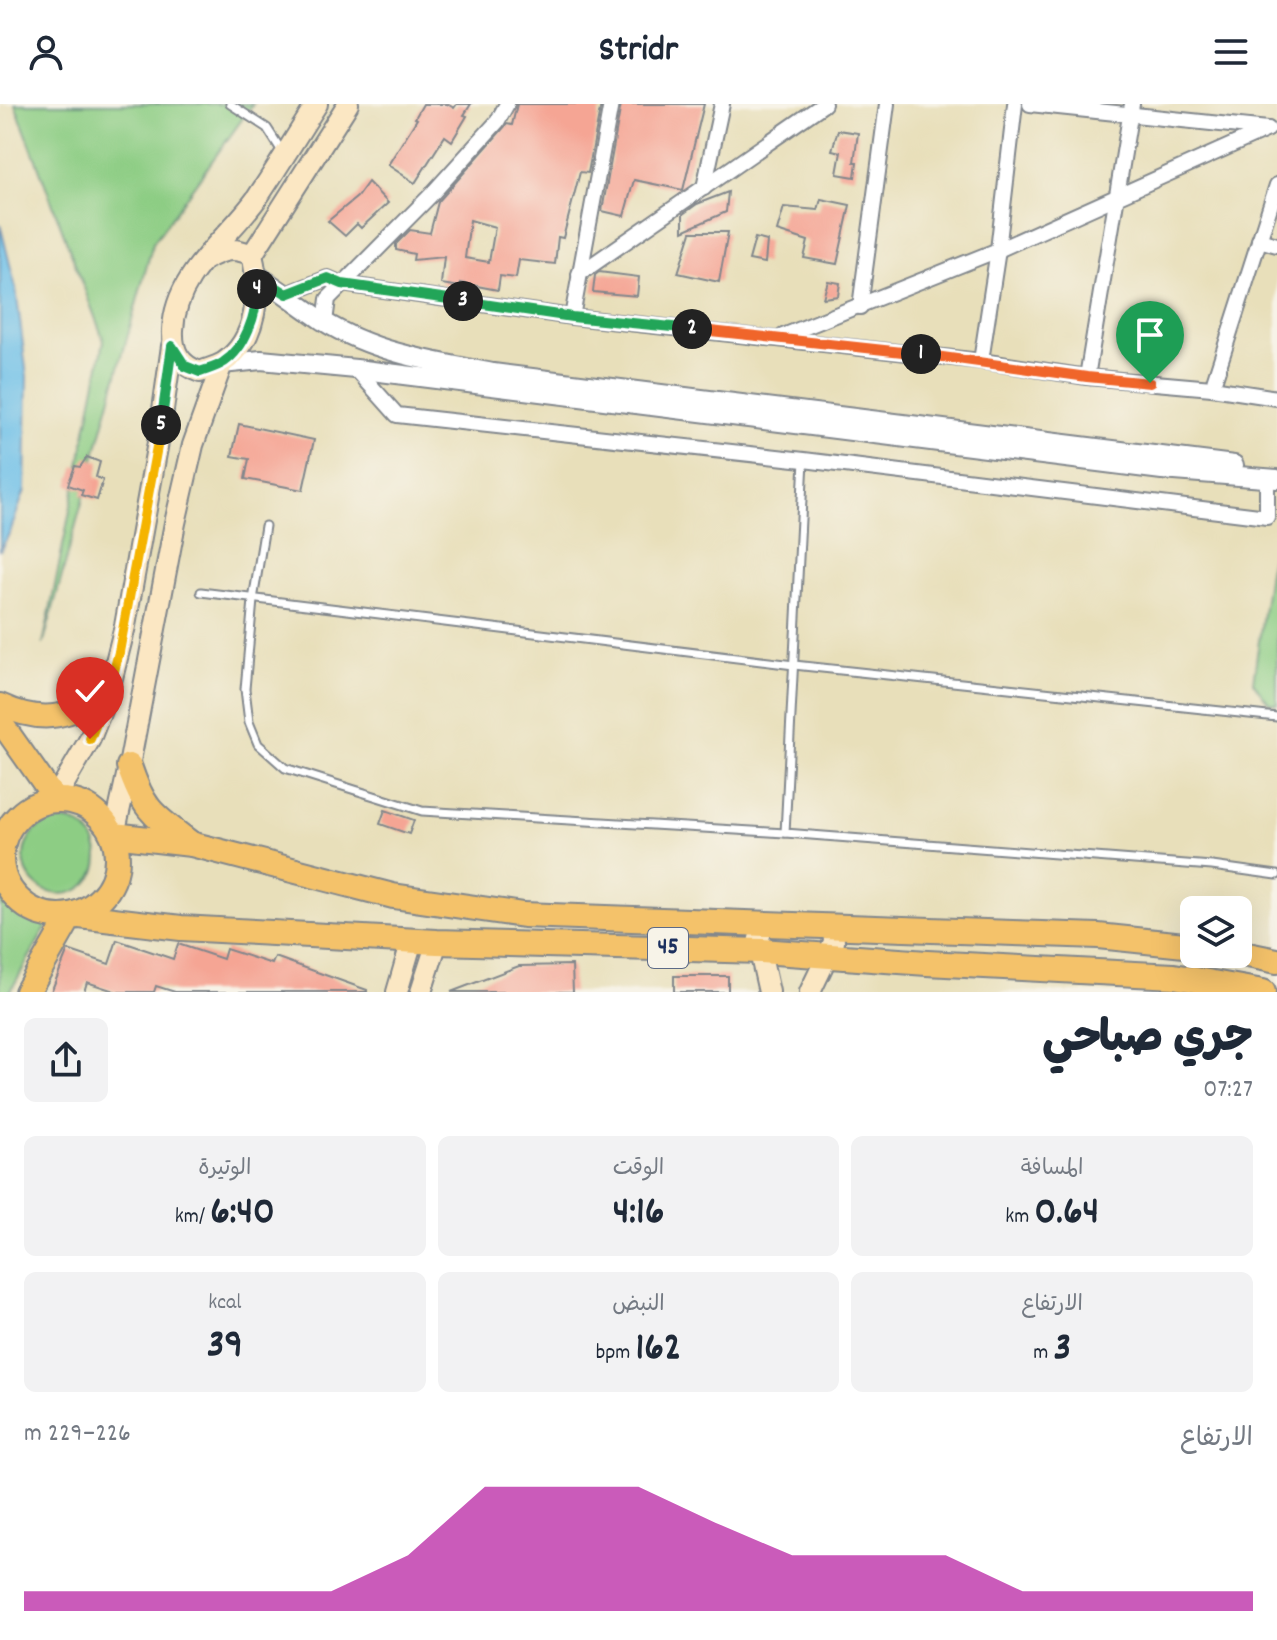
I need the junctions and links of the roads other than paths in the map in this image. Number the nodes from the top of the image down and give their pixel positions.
1 (230, 104) edge
2 (317, 104) edge
3 (348, 104) edge
4 (507, 104) edge
5 (611, 104) edge
6 (722, 104) edge
7 (824, 104) edge
8 (887, 104) edge
9 (1015, 104) edge
10 (1030, 104) edge
11 (805, 110) edge
12 (1131, 110) edge
13 (1273, 130) edge
14 (284, 155) junction
15 (1277, 185) edge
16 (704, 188) junction
17 (1119, 194) junction
18 (1259, 240) junction
19 (1277, 245) edge
20 (998, 250) junction
21 (252, 255) junction
22 (206, 259) junction
23 (579, 274) junction
24 (257, 275) junction
25 (342, 284) junction
26 (287, 294) junction
27 (860, 307) junction
28 (572, 317) junction
29 (325, 322) junction
30 (779, 338) junction
31 (172, 346) junction
32 (981, 361) junction
33 (222, 364) junction
34 (356, 369) junction
35 (1087, 377) junction
36 (1212, 388) junction
37 (1276, 394) edge
38 (804, 460) junction
39 (1274, 476) edge
40 (265, 526) dead end
41 (201, 592) dead end
42 (253, 600) junction
43 (794, 665) junction
44 (109, 690) junction
45 (0, 705) edge
46 (1277, 717) edge
47 (0, 721) edge
48 (129, 766) junction
49 (55, 799) junction
50 (785, 833) junction
51 (114, 835) junction
52 (191, 844) junction
53 (0, 851) edge
54 (0, 859) edge
55 (1277, 875) edge
56 (71, 915) junction
57 (763, 923) junction
58 (833, 925) junction
59 (412, 940) junction
60 (437, 942) junction
61 (1180, 945) edge
62 (761, 951) junction
63 (1252, 956) edge
64 (826, 957) junction
65 (1277, 961) edge
66 (27, 992) edge
67 (397, 992) edge
68 (421, 992) edge
69 (769, 992) edge
70 (810, 992) edge
71 (1263, 992) edge

1 - 14 lane
2 - 14 main road
3 - 21 main road
4 - 25 street
5 - 23 street
6 - 16 street
7 - 11 street
8 - 27 street
9 - 20 street
10 - 12 street
11 - 16 street
12 - 13 street
12 - 17 street
13 - 17 street
14 - 22 main road
15 - 18 street
16 - 23 street
17 - 20 street
17 - 35 street
18 - 19 street
18 - 36 street
20 - 27 street
20 - 32 street
21 - 22 main road
21 - 24 main road
22 - 31 main road
23 - 28 street
24 - 26 street
24 - 33 main road
25 - 26 street
25 - 28 street
25 - 29 street
26 - 29 street
27 - 30 street
28 - 30 street
29 - 39 street
30 - 32 street
31 - 33 main road
31 - 44 main road
32 - 35 street
33 - 34 street
33 - 48 main road
34 - 38 street
34 - 39 street
35 - 36 street
36 - 37 street
38 - 39 street
38 - 43 lane
40 - 42 lane
41 - 42 lane
42 - 43 lane
42 - 50 lane
43 - 46 lane
43 - 50 lane
44 - 45 main road
44 - 49 main road
47 - 49 main road
48 - 51 main road
48 - 52 highway
49 - 51 highway
49 - 54 highway
50 - 55 lane
51 - 52 highway, 45
51 - 56 highway
52 - 57 highway, 45
53 - 54 main road
54 - 56 highway
56 - 59 highway, 45
56 - 66 highway
57 - 58 highway, 45
57 - 62 main road
58 - 61 highway, 45
58 - 64 main road
59 - 60 highway, 45
59 - 67 main road
60 - 62 highway, 45
60 - 68 main road
62 - 64 highway, 45
62 - 69 main road
63 - 65 highway
64 - 70 main road
64 - 71 highway, 45

